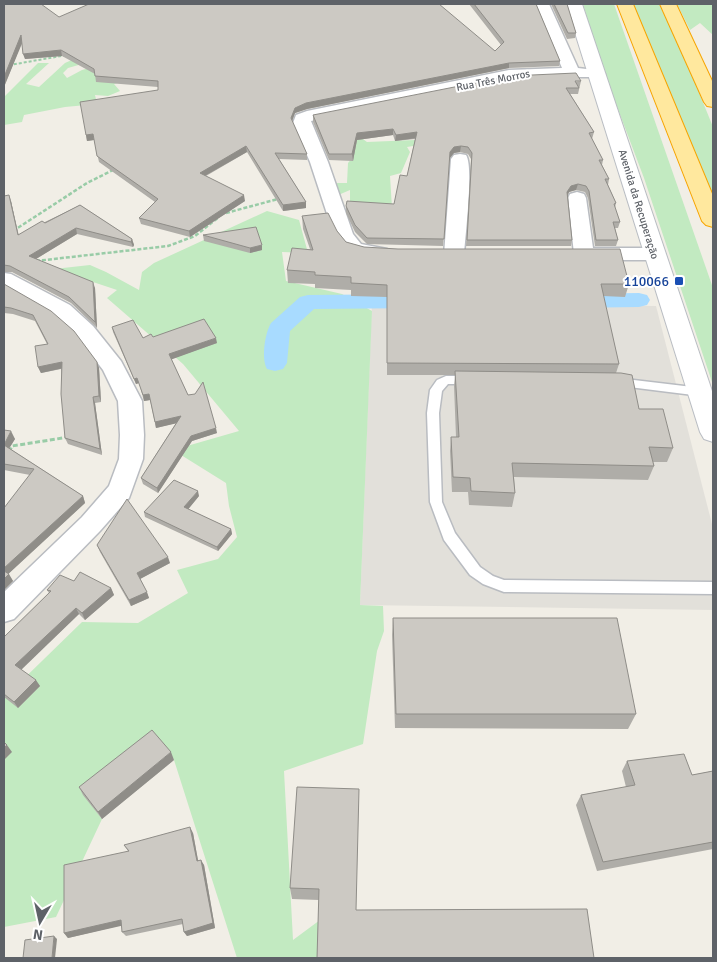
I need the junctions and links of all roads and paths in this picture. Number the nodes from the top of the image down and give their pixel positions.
1 (542, 4) edge
2 (574, 4) edge
3 (625, 4) edge
4 (668, 4) edge
5 (71, 55) edge
6 (4, 66) edge
7 (572, 73) junction
8 (597, 74) junction
9 (713, 102) edge
10 (460, 159) dead end
11 (123, 167) edge
12 (282, 198) edge
13 (578, 198) dead end
14 (713, 221) edge
15 (13, 231) edge
16 (398, 254) edge
17 (454, 254) edge
18 (655, 254) junction
19 (33, 262) edge
20 (5, 282) edge
21 (484, 380) edge
22 (607, 382) edge
23 (701, 392) junction
24 (713, 432) edge
25 (75, 437) edge
26 (4, 459) edge
27 (713, 588) edge
28 (4, 610) edge

1 - 7 street
2 - 8 main road, Avenida da Recuperação
3 - 14 highway
4 - 9 highway
5 - 6 path
7 - 8 street, Rua Três Morros
7 - 16 street, Rua Três Morros
8 - 18 main road, Avenida da Recuperação
10 - 17 street
11 - 15 path
12 - 19 path
13 - 18 street
18 - 23 main road, Avenida da Recuperação
20 - 28 street
21 - 27 lane
22 - 23 lane
23 - 24 main road, Avenida da Recuperação
25 - 26 path

